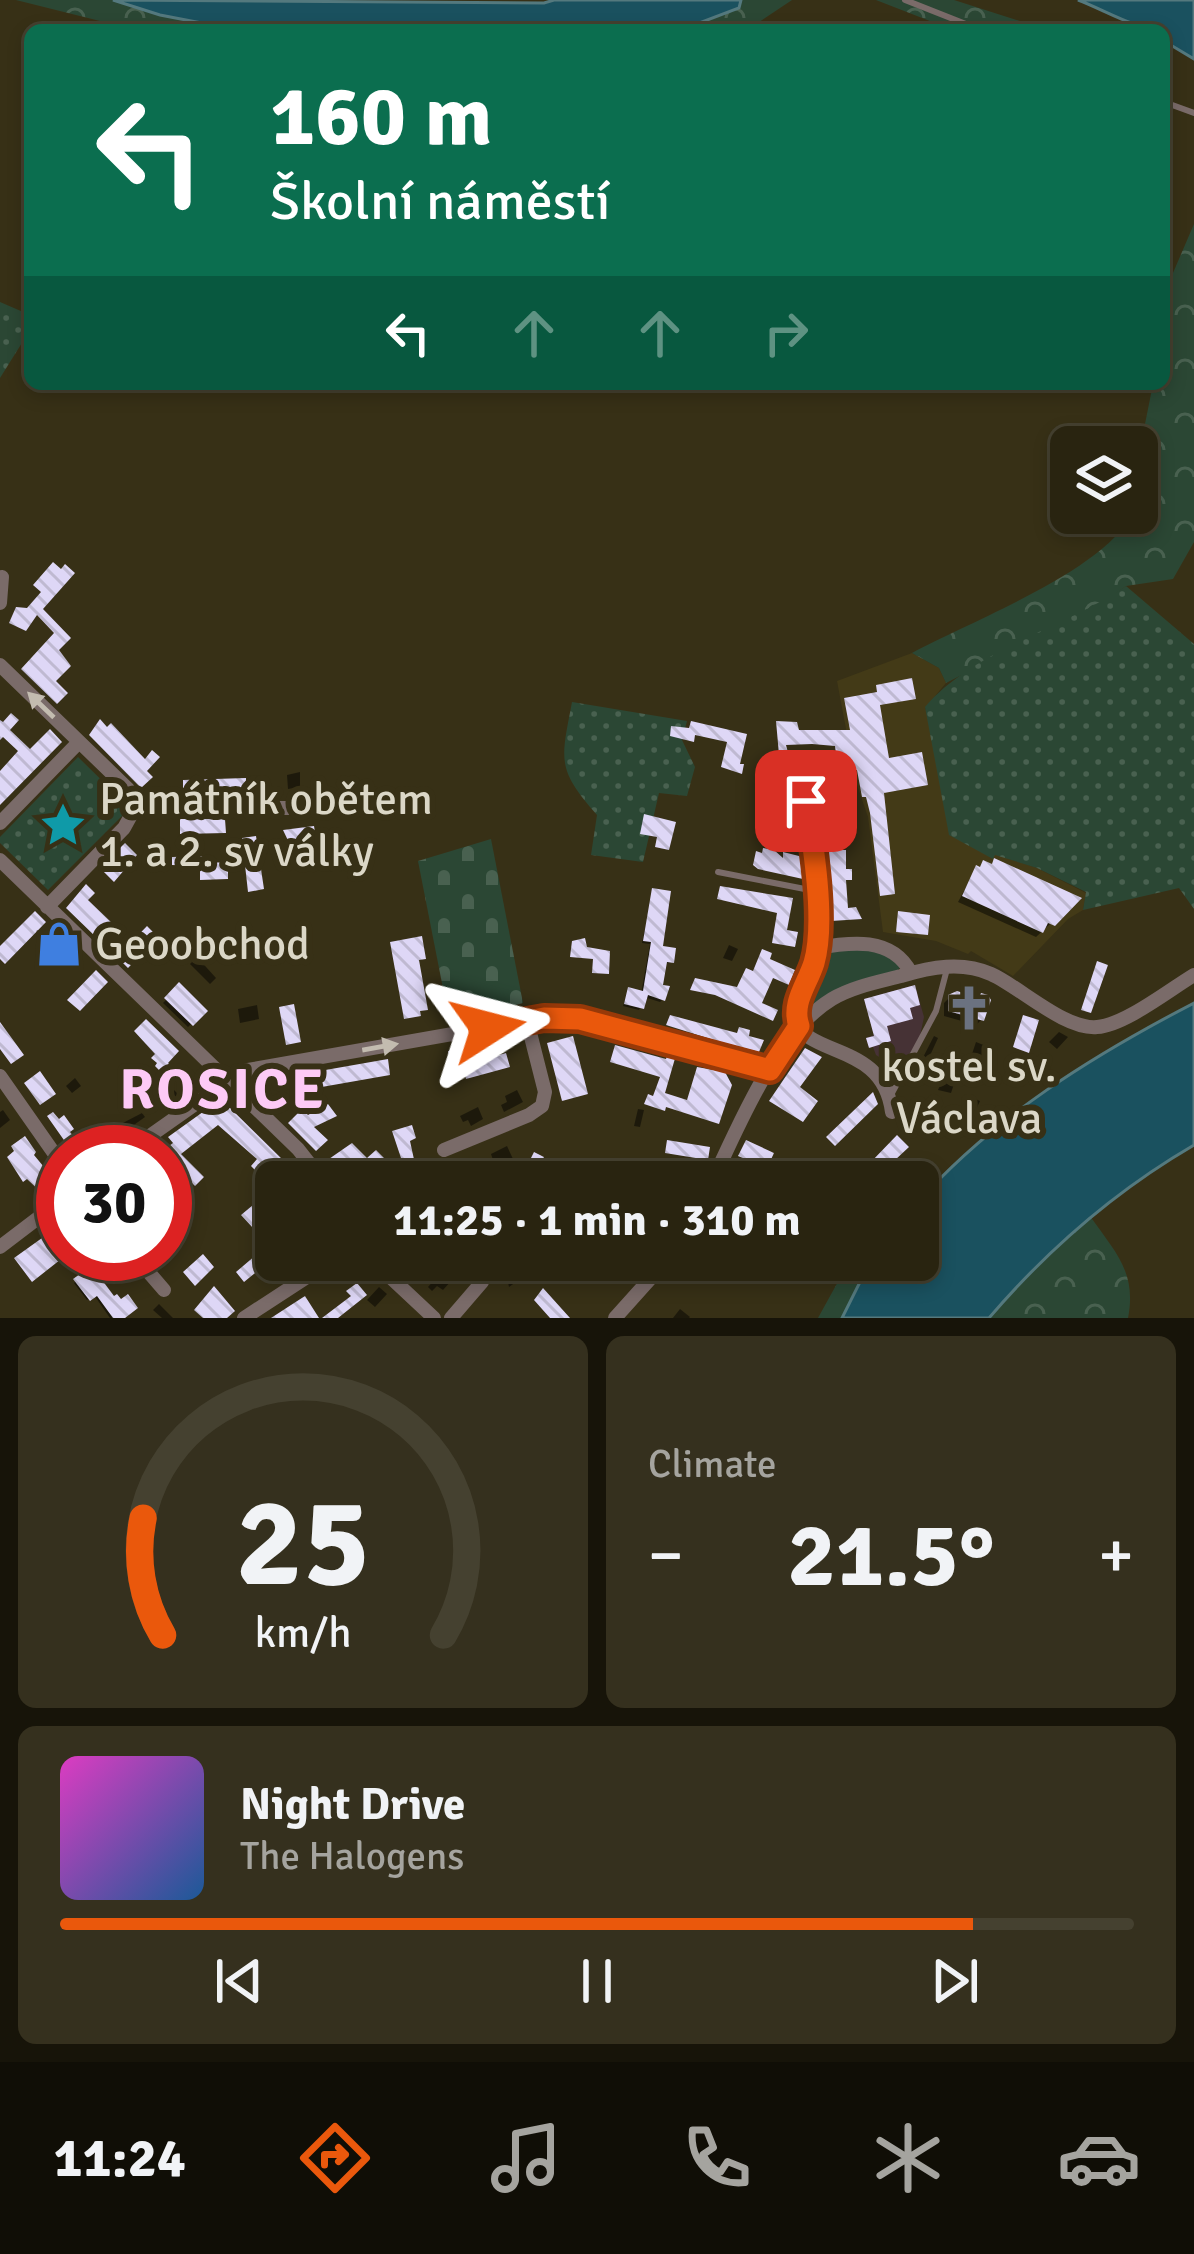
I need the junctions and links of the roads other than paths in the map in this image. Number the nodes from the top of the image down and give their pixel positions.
1 (905, 0) edge
2 (965, 24) edge
3 (2, 577) edge
4 (0, 603) edge
5 (0, 665) edge
6 (79, 742) junction
7 (806, 801) dead end
8 (135, 808) junction
9 (301, 808) dead end
10 (0, 823) edge
11 (0, 860) edge
12 (718, 872) dead end
13 (816, 892) junction
14 (47, 907) junction
15 (816, 948) junction
16 (948, 966) junction
17 (911, 973) junction
18 (1194, 975) edge
19 (527, 1021) junction
20 (799, 1026) junction
21 (770, 1070) junction
22 (0, 1076) edge
23 (226, 1080) junction
24 (891, 1104) joint
25 (164, 1125) edge
26 (36, 1127) edge
27 (444, 1150) dead end
28 (308, 1161) edge
29 (723, 1161) edge
30 (36, 1220) edge
31 (0, 1247) edge
32 (156, 1281) edge
33 (301, 1281) edge
34 (394, 1281) edge
35 (482, 1281) edge
36 (648, 1281) edge
37 (164, 1290) dead end
38 (244, 1318) edge
39 (434, 1318) edge
40 (451, 1318) edge
41 (615, 1318) edge

1 - 2 lane
3 - 4 street
6 -> 5 street
6 - 8 street
6 - 10 street
7 - 13 street
8 - 9 street
8 - 14 street
11 - 14 street
12 - 13 lane
13 - 15 street
14 - 23 street
15 - 17 street
15 - 20 street
16 - 17 street
16 - 18 street
16 - 24 lane
17 - 20 street
19 - 21 street
23 -> 19 street
19 - 27 street
20 - 21 street
20 - 24 street
21 - 29 street
22 - 26 street
23 - 25 street
23 - 28 street
30 - 31 street
32 - 37 street
33 - 38 street
34 - 39 street
35 - 40 street
36 - 41 street

